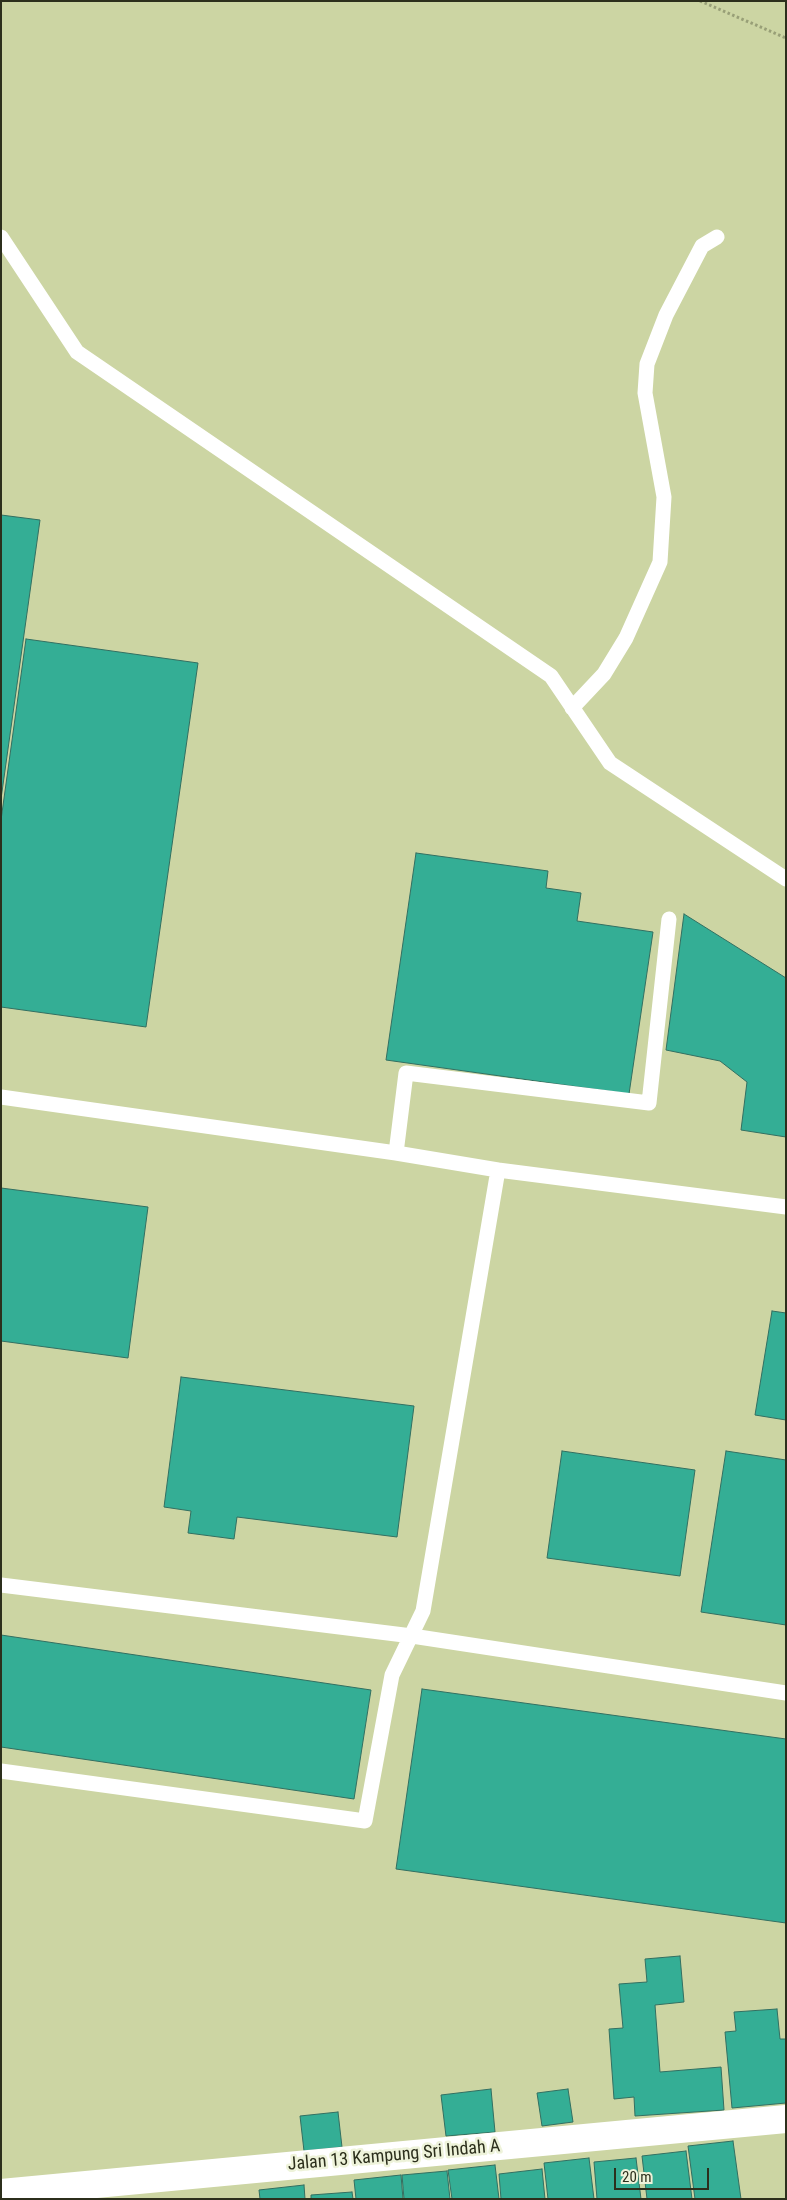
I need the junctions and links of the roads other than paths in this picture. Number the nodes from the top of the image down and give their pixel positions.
1 (717, 236) dead end
2 (1, 237) edge
3 (572, 708) junction
4 (786, 878) edge
5 (669, 919) dead end
6 (1, 1096) edge
7 (396, 1153) junction
8 (498, 1170) junction
9 (786, 1207) edge
10 (1, 1586) edge
11 (412, 1636) junction
12 (786, 1693) edge
13 (1, 1772) edge
14 (786, 2119) edge
15 (1, 2193) edge

1 - 3 lane
2 - 3 lane
3 - 4 lane
5 - 7 lane
6 - 7 lane
7 - 8 lane
8 - 9 lane
8 - 11 lane
10 - 11 lane
11 - 12 lane
11 - 13 lane
14 - 15 street, Jalan 13 Kampung Sri Indah A

